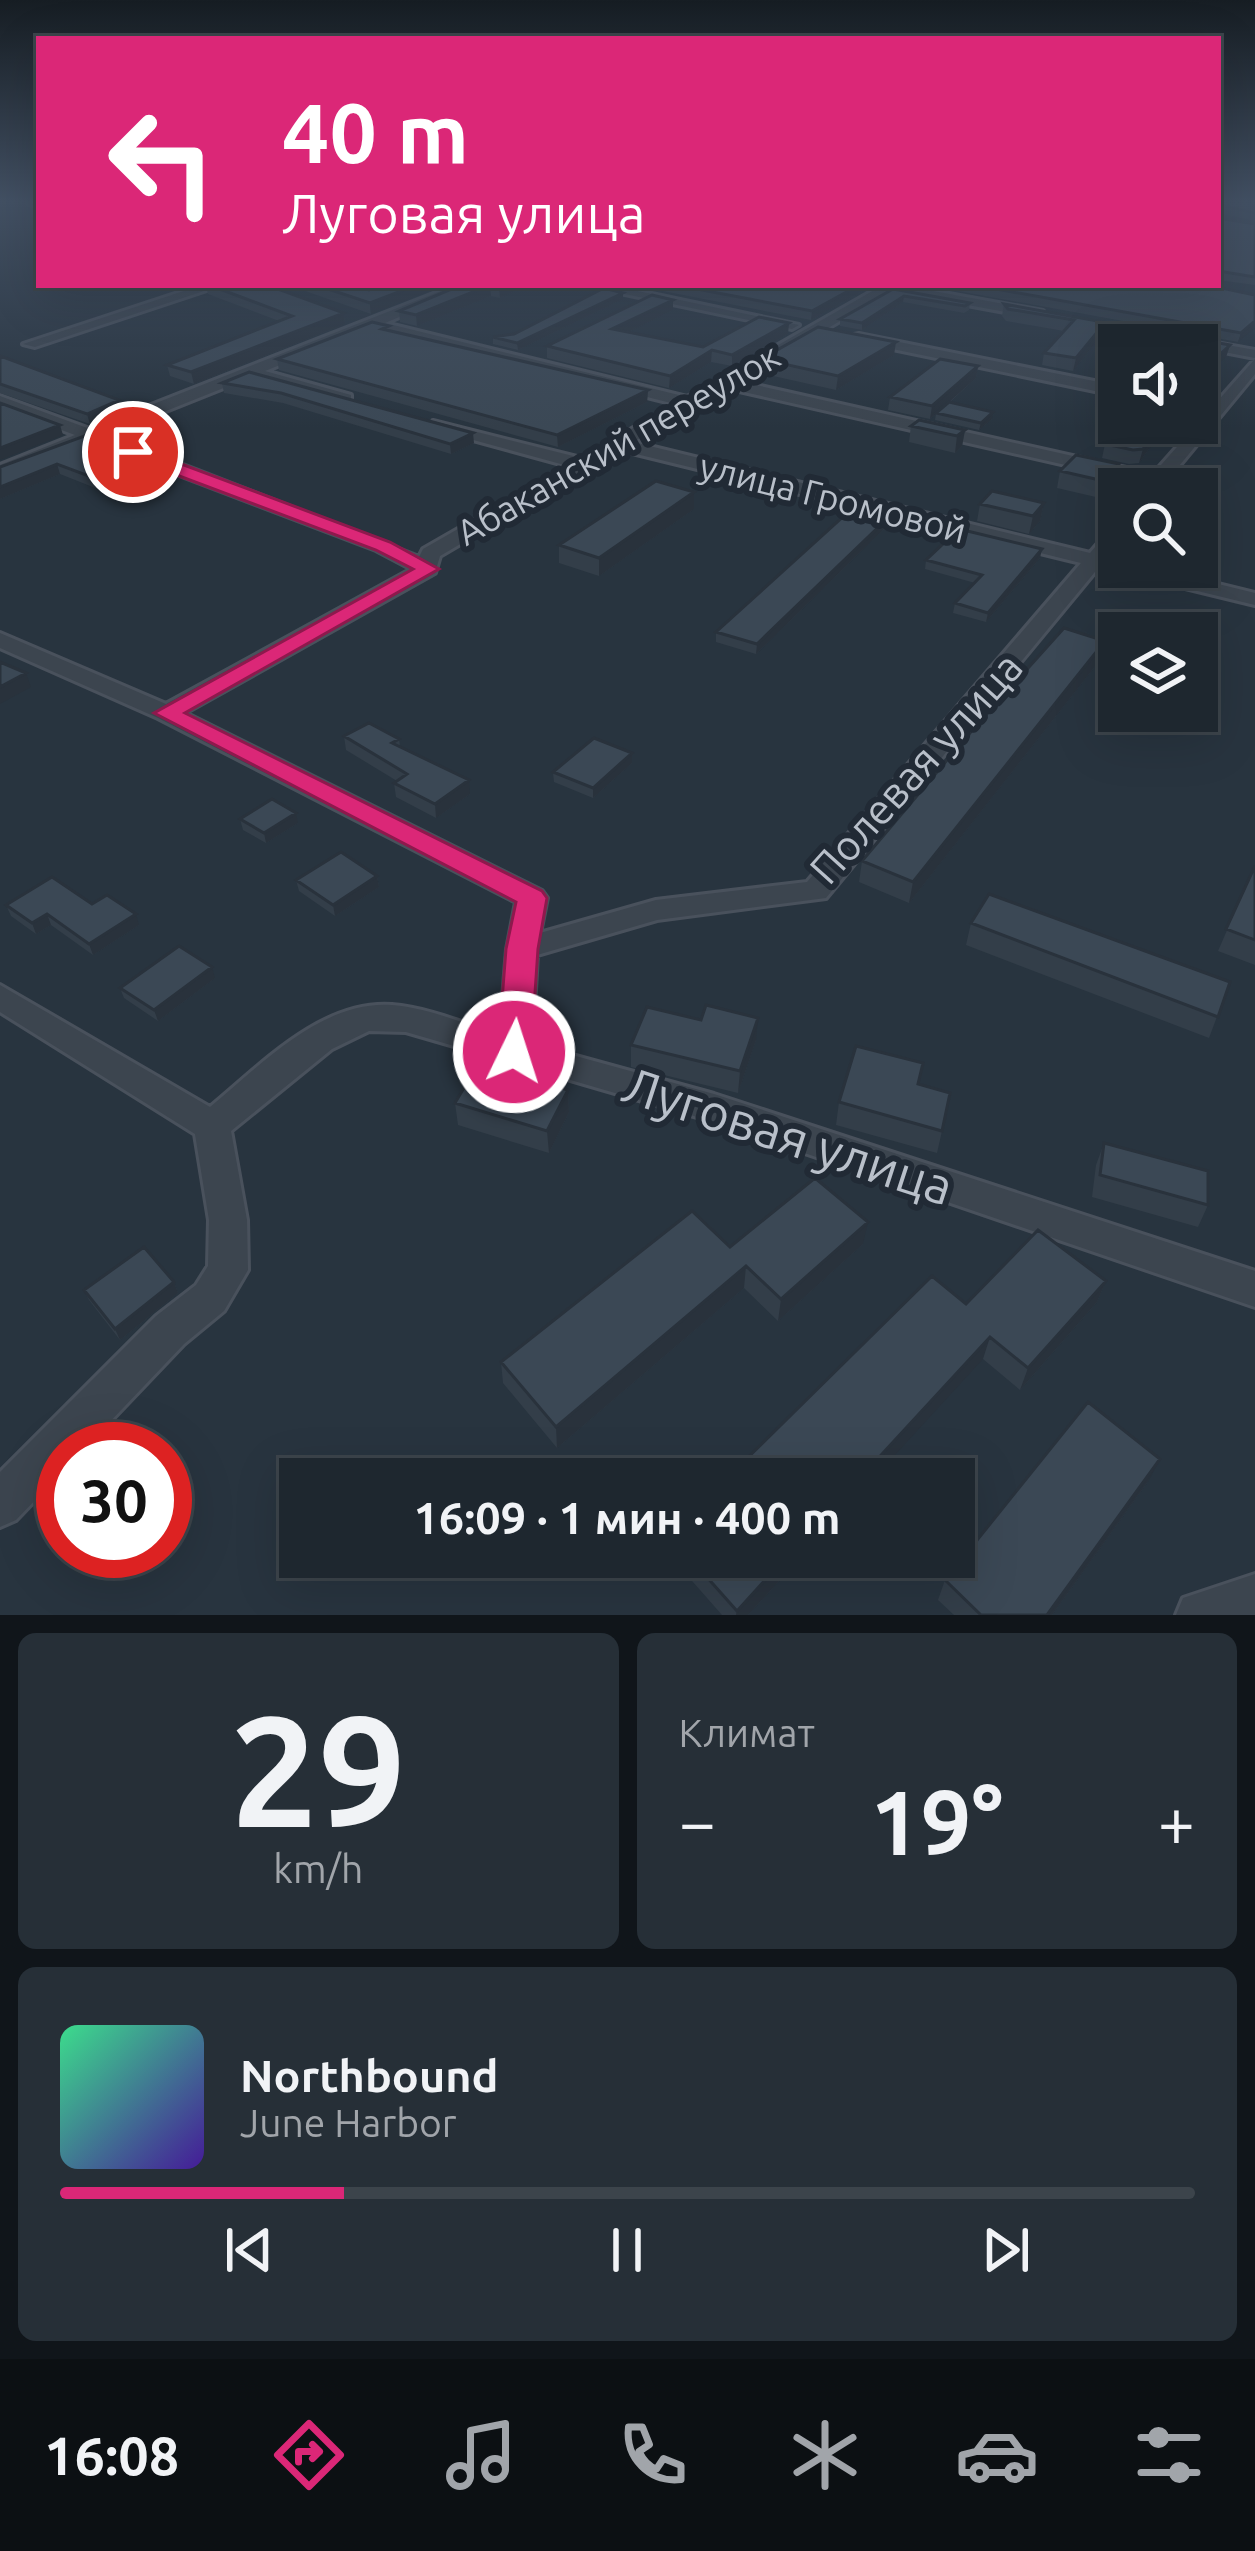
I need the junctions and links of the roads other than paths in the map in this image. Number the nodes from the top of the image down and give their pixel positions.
1 (206, 288) edge
2 (460, 288) edge
3 (603, 288) edge
4 (883, 288) edge
5 (897, 288) edge
6 (650, 298) junction
7 (629, 308) edge
8 (334, 313) edge
9 (1049, 316) edge
10 (370, 323) junction
11 (814, 329) junction
12 (30, 344) dead end
13 (1218, 347) edge
14 (543, 350) edge
15 (1255, 354) edge
16 (521, 360) junction
17 (1255, 364) edge
18 (247, 371) junction
19 (725, 382) junction
20 (1098, 387) edge
21 (1218, 398) edge
22 (0, 400) edge
23 (360, 402) edge
24 (691, 403) junction
25 (428, 421) edge
26 (91, 436) junction
27 (622, 446) junction
28 (586, 465) junction
29 (0, 471) edge
30 (1098, 471) edge
31 (1098, 560) edge
32 (1096, 563) junction
33 (428, 569) junction
34 (1255, 598) edge
35 (0, 640) edge
36 (166, 713) junction
37 (522, 949) junction
38 (0, 997) edge
39 (514, 1052) junction
40 (212, 1126) junction
41 (1255, 1289) edge
42 (0, 1504) edge
43 (1255, 1598) edge
44 (1200, 1615) edge

1 - 12 street
2 - 10 street
3 - 6 street
4 - 11 street, Абаканский переулок
5 - 9 street
6 - 7 street
6 - 11 street
8 - 10 street, улица Громовой
10 - 16 street, улица Громовой
10 - 18 street
11 - 19 street, Абаканский переулок
11 - 20 street
13 - 15 street
14 - 16 street
16 - 24 street, улица Громовой
17 - 21 street
18 - 23 street
18 - 26 street
19 - 24 street, Абаканский переулок
19 - 30 street
22 - 26 street
24 - 27 street, Абаканский переулок
25 - 28 street
26 - 29 street
26 - 33 street
27 - 28 street, Абаканский переулок
27 - 32 street, улица Громовой
28 - 33 street, Абаканский переулок
31 - 32 street, Полевая улица
32 - 34 street, улица Громовой
32 - 37 street, Полевая улица
33 - 36 street, Абаканский переулок
35 - 36 street
36 - 37 street
37 - 39 street
38 - 40 street
39 - 40 street, Луговая улица
39 - 41 street, Луговая улица
40 - 42 street
43 - 44 street

